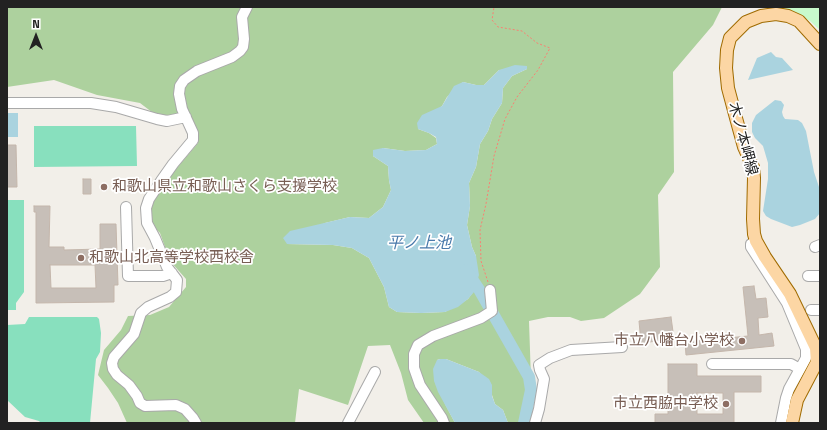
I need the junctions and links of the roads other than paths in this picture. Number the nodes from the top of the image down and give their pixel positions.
1 (247, 7) edge
2 (820, 44) edge
3 (7, 103) edge
4 (186, 117) junction
5 (126, 207) dead end
6 (756, 242) junction
7 (172, 273) junction
8 (808, 276) dead end
9 (820, 276) edge
10 (490, 290) road end
11 (622, 347) dead end
12 (818, 361) edge
13 (712, 364) dead end
14 (800, 369) junction
15 (375, 372) dead end
16 (196, 423) edge
17 (348, 423) edge
18 (444, 423) edge
19 (535, 423) edge
20 (781, 423) edge
21 (792, 423) edge

1 - 4 street
2 - 6 main road, 木ノ本岬線
3 - 4 street
4 - 7 street
5 - 7 street
6 - 12 main road, 木ノ本岬線
6 - 14 street
7 - 16 street
8 - 9 street
10 - 18 street
11 - 19 street
12 - 21 main road, 木ノ本岬線
13 - 14 street
14 - 20 street
15 - 17 street

